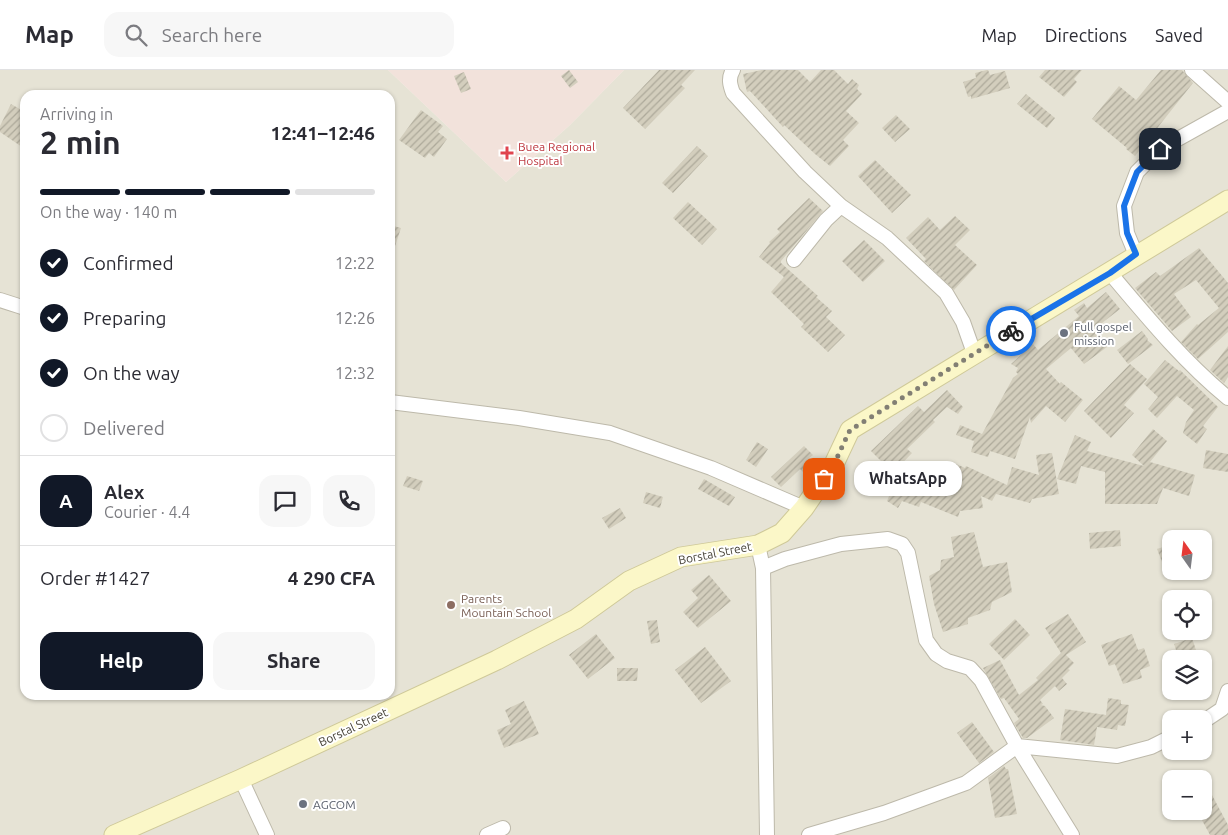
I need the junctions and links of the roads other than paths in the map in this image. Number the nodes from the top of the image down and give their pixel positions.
1 (733, 70) edge
2 (1192, 70) edge
3 (1228, 102) edge
4 (1228, 111) edge
5 (1228, 200) edge
6 (841, 206) junction
7 (1136, 254) junction
8 (794, 260) dead end
9 (1110, 273) junction
10 (0, 300) edge
11 (20, 306) edge
12 (974, 353) junction
13 (1228, 398) edge
14 (395, 403) edge
15 (804, 508) junction
16 (758, 545) junction
17 (763, 568) junction
18 (1228, 691) edge
19 (1212, 716) edge
20 (1162, 742) edge
21 (1018, 746) junction
22 (241, 779) junction
23 (503, 828) dead end
24 (114, 835) edge
25 (267, 835) edge
26 (487, 835) edge
27 (767, 835) edge
28 (809, 835) edge
29 (1072, 835) edge

1 - 6 street
2 - 3 street
4 - 7 street
5 - 7 street, Borstal Street
6 - 8 street
6 - 12 street
7 - 9 street, Borstal Street
9 - 12 street, Borstal Street
9 - 13 street
10 - 11 street
12 - 15 street, Borstal Street
14 - 15 street
15 - 16 street, Borstal Street
16 - 17 street
16 - 22 street, Borstal Street
17 - 21 street
17 - 27 street
18 - 19 street
20 - 21 street
21 - 28 street
21 - 29 street
22 - 24 street, Borstal Street
22 - 25 street
23 - 26 street

